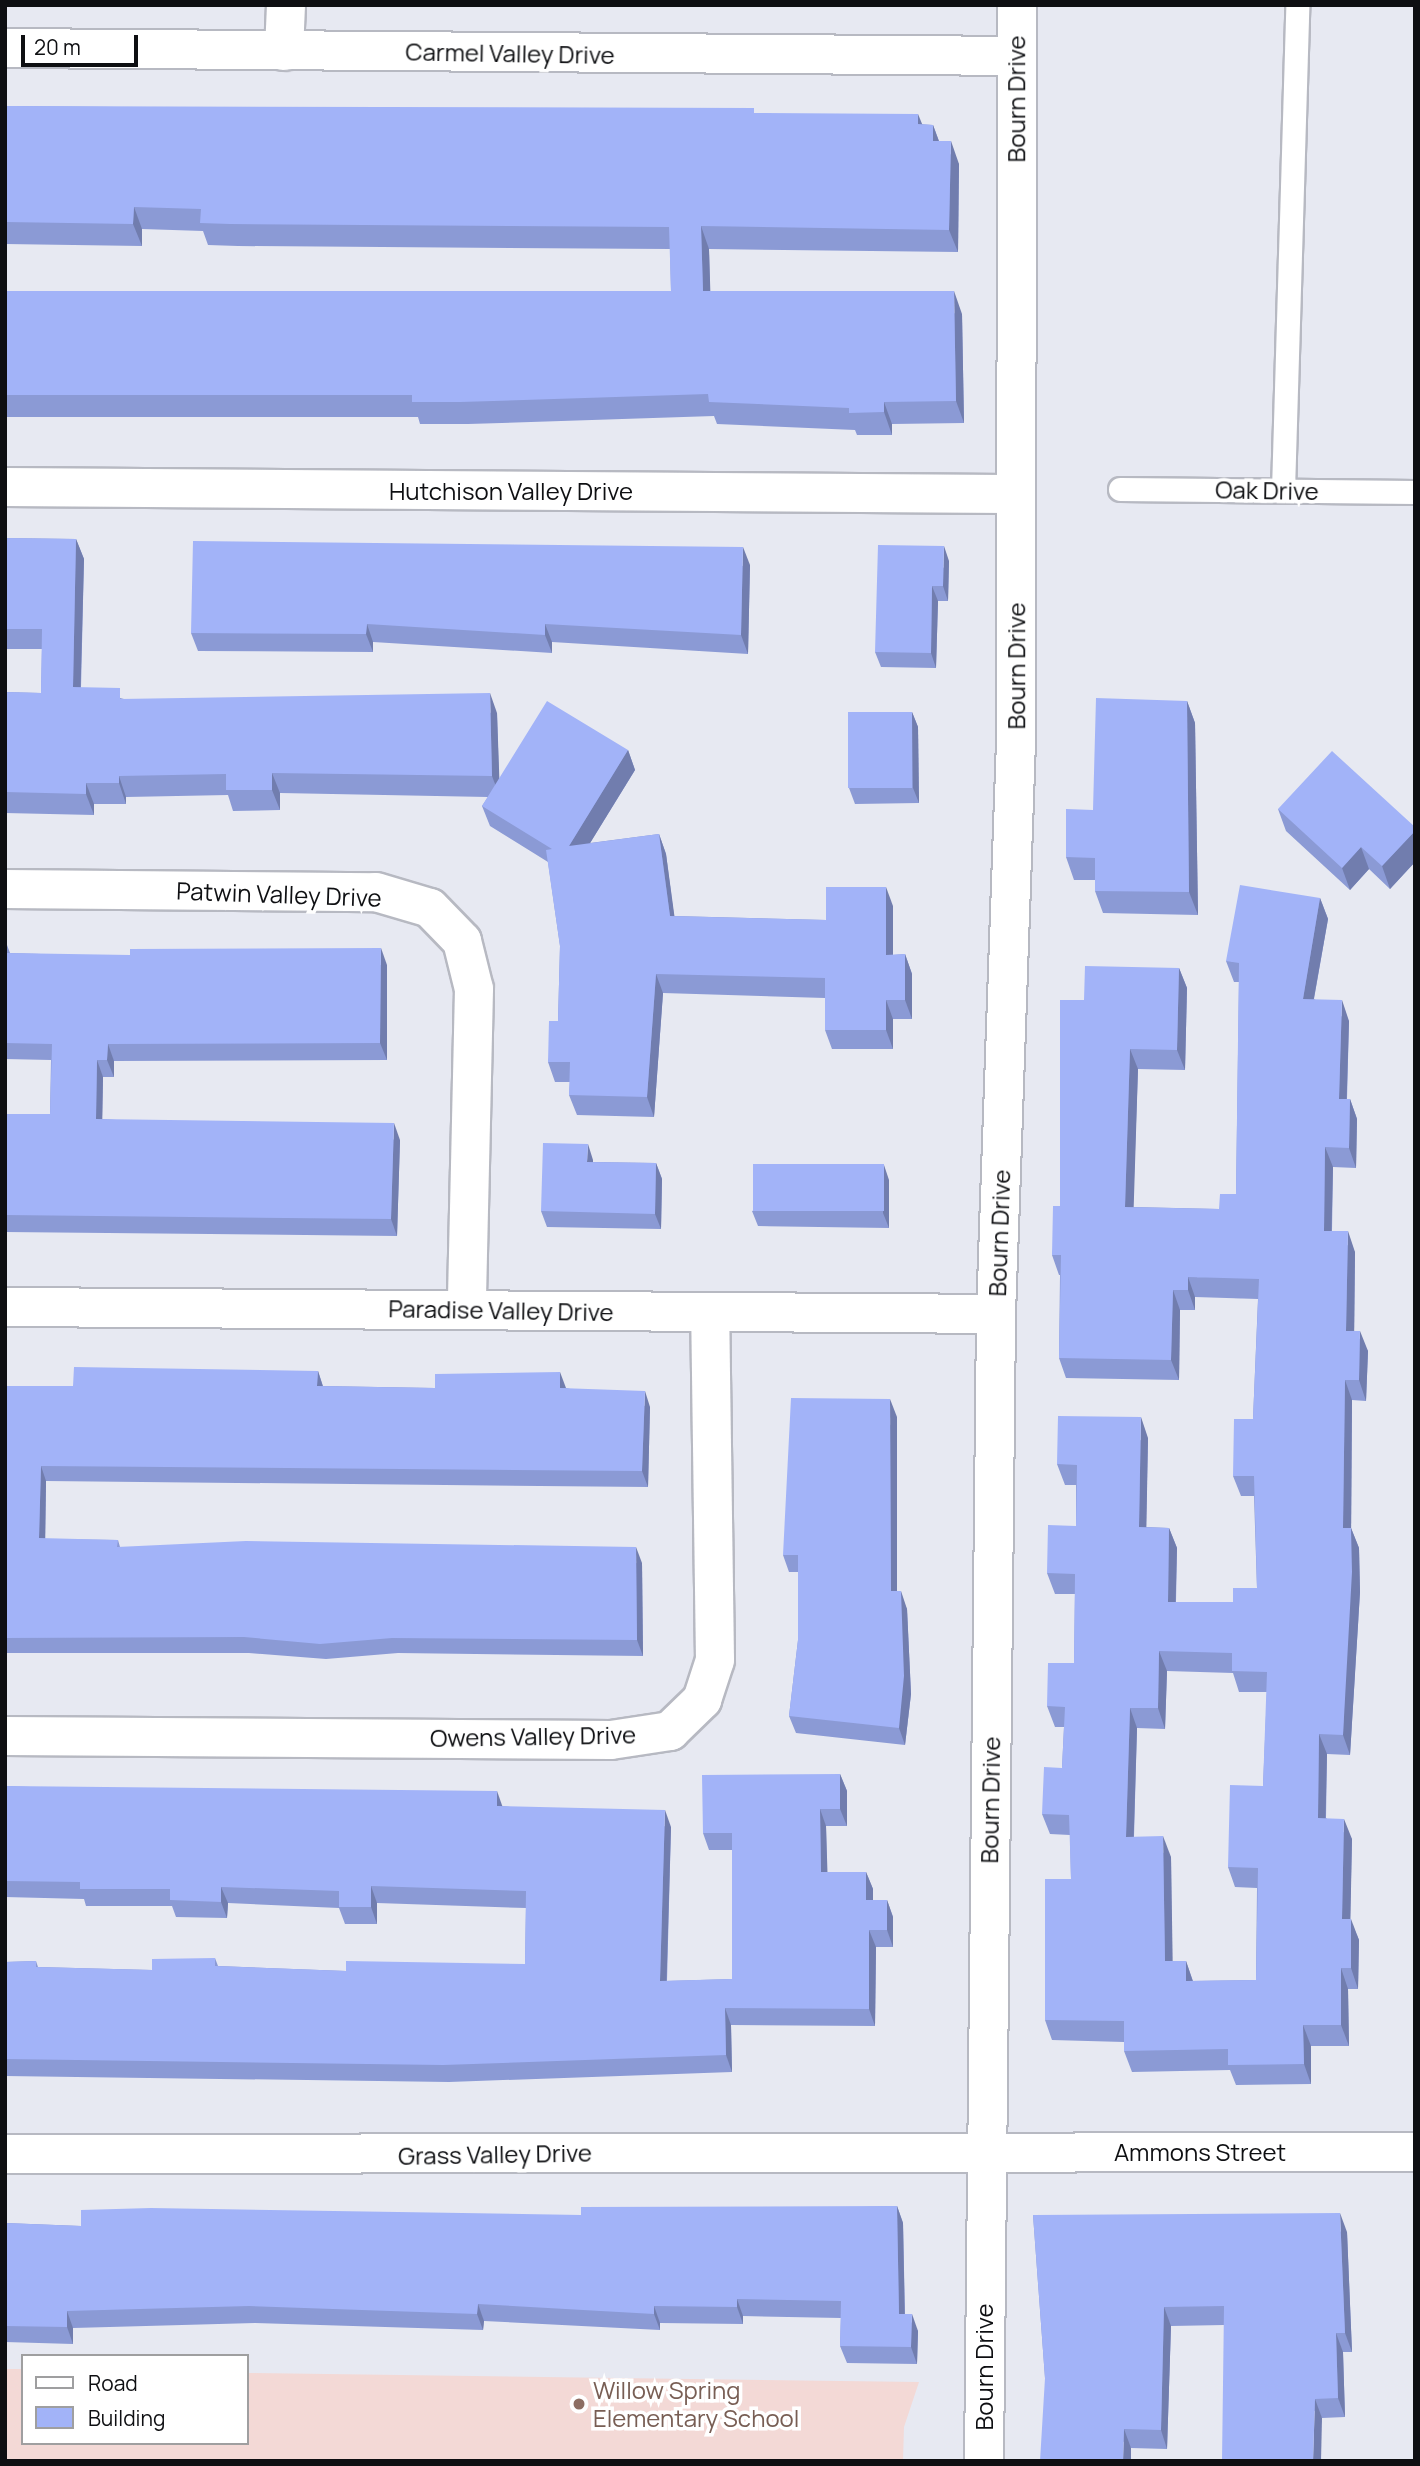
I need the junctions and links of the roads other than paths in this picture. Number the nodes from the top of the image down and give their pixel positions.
1 (286, 5) edge
2 (1017, 5) edge
3 (1297, 5) edge
4 (5, 48) edge
5 (284, 51) junction
6 (1016, 57) junction
7 (5, 487) edge
8 (1120, 489) dead end
9 (1283, 490) junction
10 (1415, 492) edge
11 (1016, 494) junction
12 (5, 889) edge
13 (5, 1307) edge
14 (467, 1309) junction
15 (710, 1314) junction
16 (996, 1314) junction
17 (5, 1736) edge
18 (985, 2152) junction
19 (1415, 2152) edge
20 (5, 2154) edge
21 (984, 2461) edge

1 - 5 street
2 - 6 street, Bourn Drive
3 - 9 lane
4 - 5 street, Carmel Valley Drive
5 - 6 street, Carmel Valley Drive
6 - 11 street, Bourn Drive
7 - 11 street, Hutchison Valley Drive
8 - 9 lane, Oak Drive
9 - 10 lane, Oak Drive
11 - 16 street, Bourn Drive
12 - 14 street, Patwin Valley Drive
13 - 14 street, Paradise Valley Drive
14 - 15 street, Paradise Valley Drive
15 - 16 street, Paradise Valley Drive
15 - 17 street, Owens Valley Drive
16 - 18 street, Bourn Drive
18 - 19 street, Ammons Street
18 - 20 street, Grass Valley Drive
18 - 21 street, Bourn Drive

